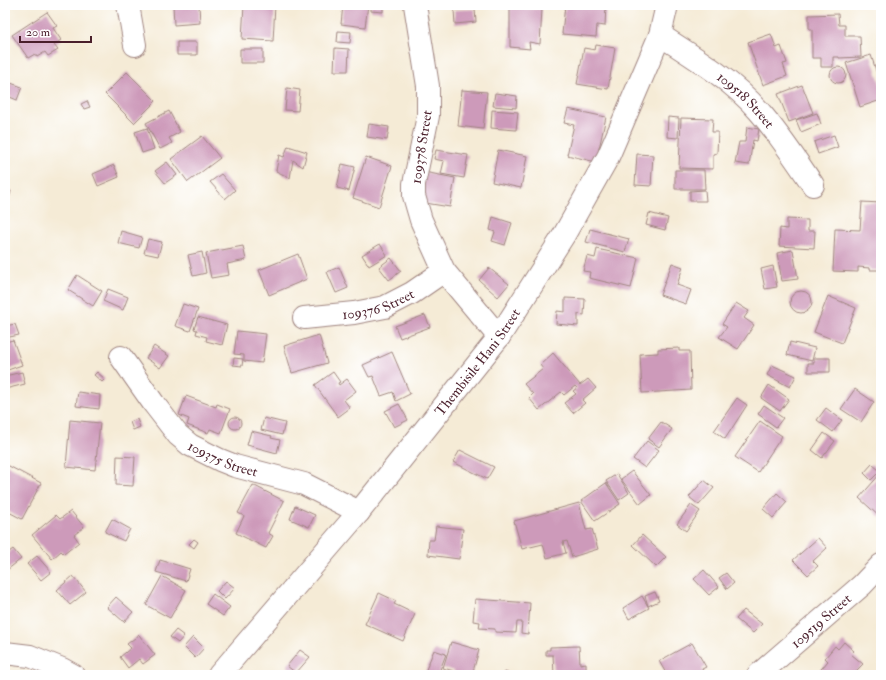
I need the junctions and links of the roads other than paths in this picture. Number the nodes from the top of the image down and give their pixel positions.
1 (128, 5) edge
2 (415, 5) edge
3 (667, 5) edge
4 (660, 35) junction
5 (135, 45) dead end
6 (813, 185) dead end
7 (444, 271) junction
8 (304, 318) dead end
9 (499, 337) junction
10 (121, 357) dead end
11 (359, 512) junction
12 (881, 565) edge
13 (5, 652) edge
14 (73, 675) edge
15 (219, 675) edge
16 (758, 675) edge

1 - 5 street
2 - 7 street, 109378 Street
3 - 4 street, Thembisile Hani Street
4 - 6 street, 109518 Street
4 - 9 street, Thembisile Hani Street
7 - 8 street, 109376 Street
7 - 9 street, 109378 Street
9 - 11 street, Thembisile Hani Street
10 - 11 street, 109375 Street
11 - 15 street, Thembisile Hani Street
12 - 16 street, 109519 Street
13 - 14 street

